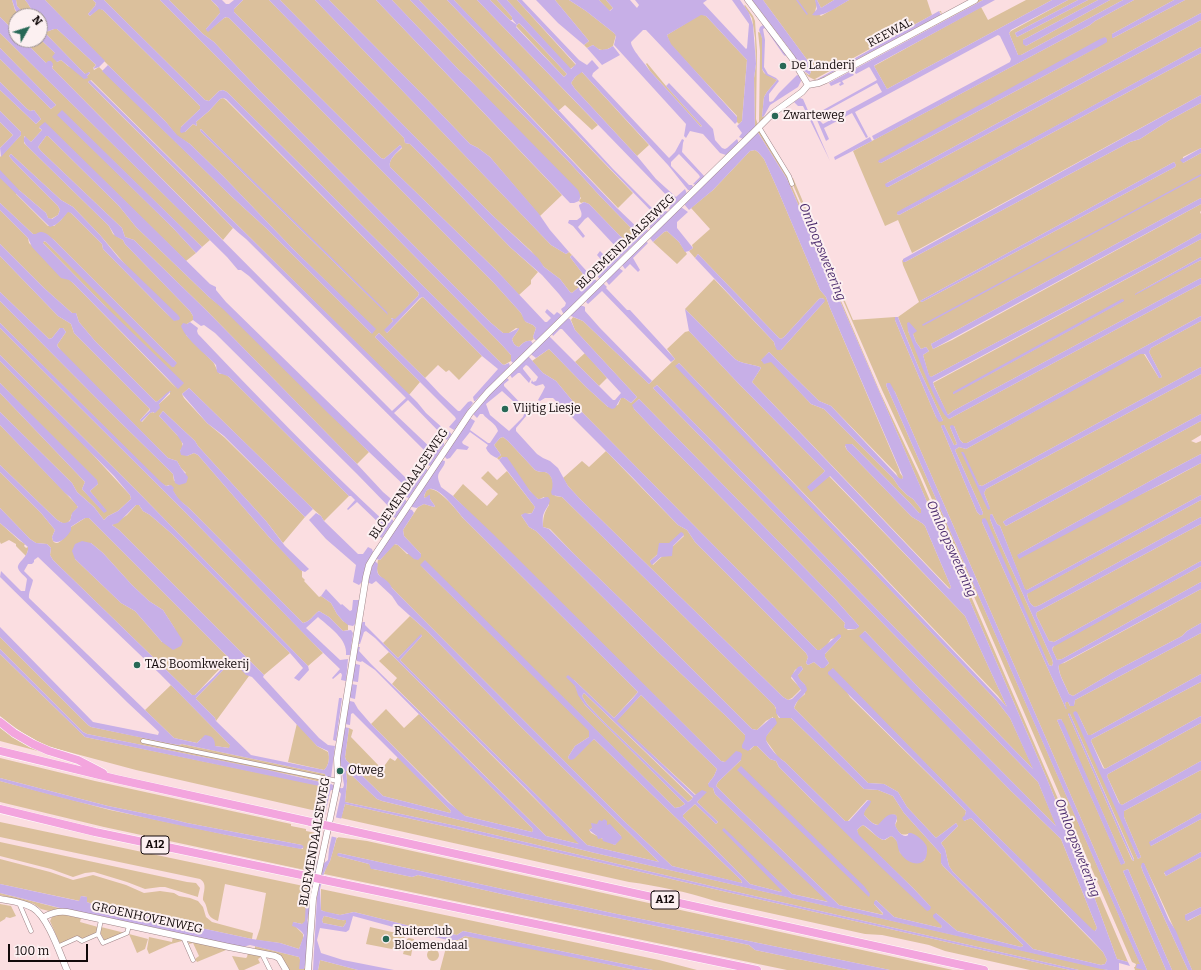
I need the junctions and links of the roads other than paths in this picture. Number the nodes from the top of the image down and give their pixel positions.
1 (975, 0) edge
2 (748, 1) edge
3 (808, 85) junction
4 (756, 130) junction
5 (792, 184) dead end
6 (0, 722) edge
7 (143, 741) dead end
8 (0, 751) edge
9 (116, 779) junction
10 (337, 786) junction
11 (0, 809) edge
12 (0, 900) edge
13 (19, 903) junction
14 (44, 917) junction
15 (101, 920) junction
16 (129, 926) junction
17 (31, 932) dead end
18 (98, 934) junction
19 (183, 937) junction
20 (57, 947) junction
21 (262, 954) junction
22 (193, 960) dead end
23 (67, 970) edge
24 (270, 970) edge
25 (286, 970) edge
26 (308, 970) edge
27 (757, 970) edge
28 (984, 970) edge

1 - 3 street, REEWAL
2 - 3 street
3 - 4 street, REEWAL
4 - 5 street
4 - 10 street, BLOEMENDAALSEWEG
6 - 9 highway, A12
7 - 10 street
8 - 9 highway, A12
9 - 28 highway, A12, bridge
10 - 26 street, BLOEMENDAALSEWEG
11 - 27 highway, A12, bridge
12 - 13 street
13 - 14 street
13 - 17 street
14 - 15 street, GROENHOVENWEG
14 - 20 street
15 - 16 street, GROENHOVENWEG
15 - 18 street
16 - 18 street
16 - 19 street, GROENHOVENWEG
18 - 20 street
19 - 21 street, GROENHOVENWEG
19 - 22 street
20 - 23 street
21 - 24 street
21 - 25 street, GROENHOVENWEG

